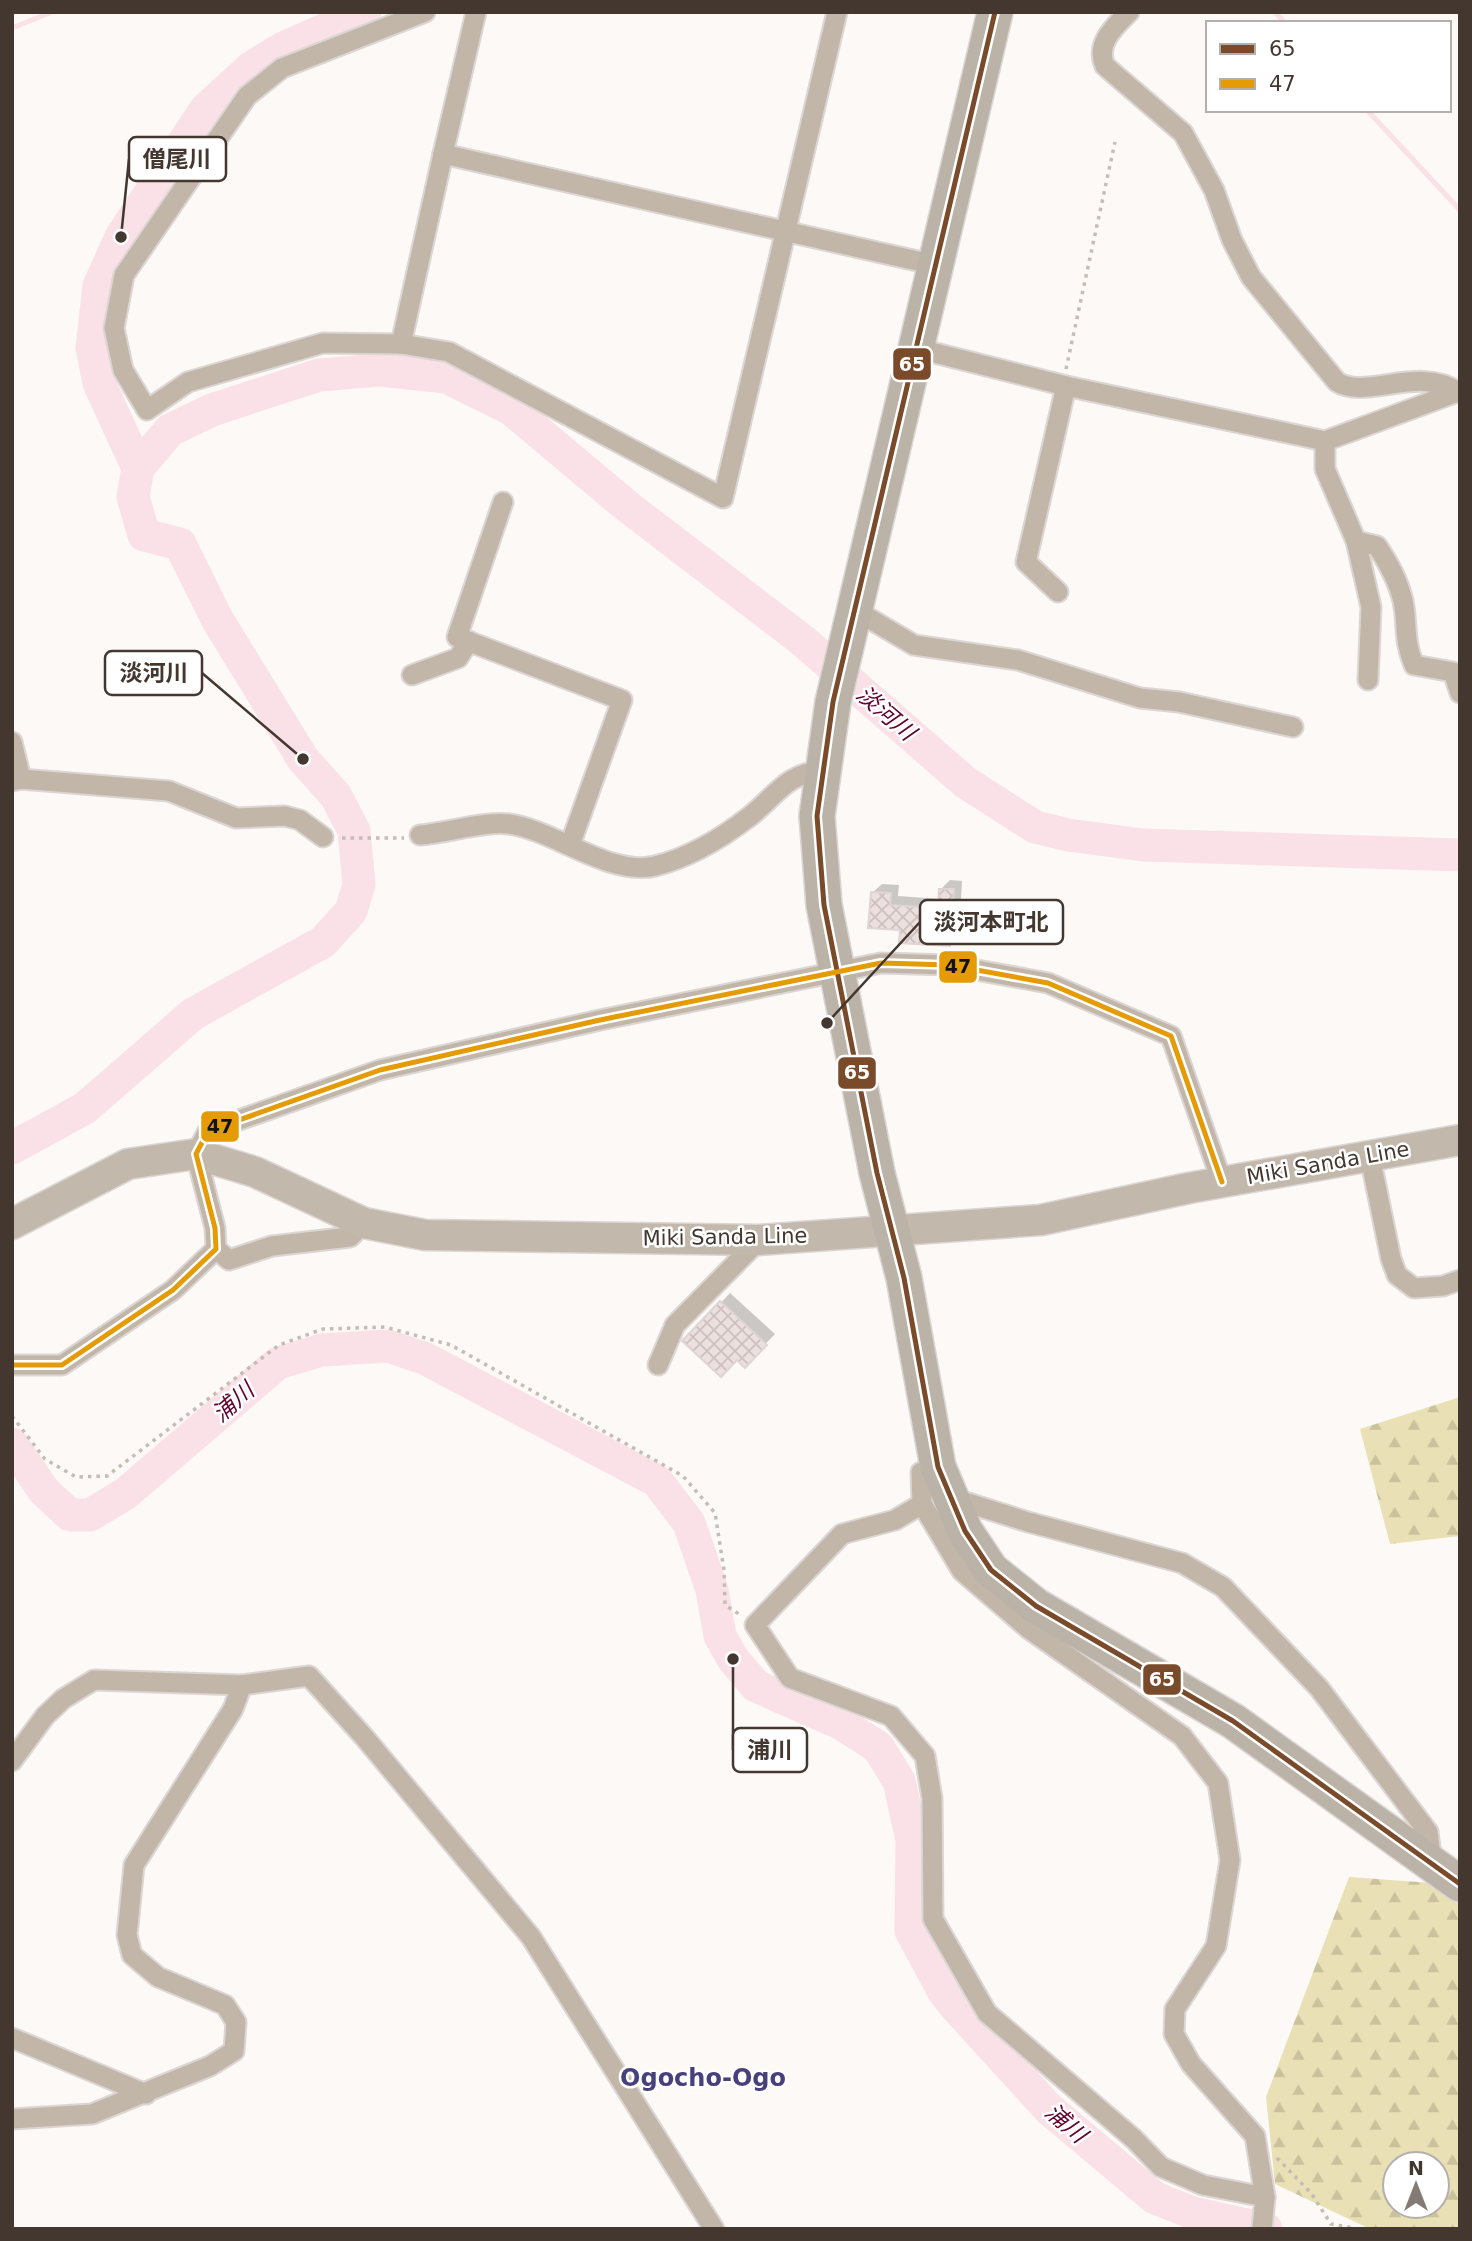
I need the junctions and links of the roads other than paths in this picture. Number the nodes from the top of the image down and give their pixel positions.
1 (425, 12) edge
2 (476, 12) edge
3 (837, 12) edge
4 (995, 12) edge
5 (1129, 12) edge
6 (443, 154) junction
7 (786, 231) junction
8 (935, 265) junction
9 (401, 344) junction
10 (915, 348) junction
11 (1064, 385) junction
12 (1459, 391) edge
13 (1325, 441) junction
14 (503, 502) dead end
15 (1356, 541) junction
16 (1058, 592) dead end
17 (854, 614) junction
18 (469, 641) junction
19 (412, 675) dead end
20 (1368, 680) dead end
21 (1460, 693) edge
22 (1293, 727) dead end
23 (12, 742) edge
24 (823, 771) junction
25 (17, 780) edge
26 (420, 835) road end
27 (323, 838) road end
28 (570, 845) junction
29 (836, 970) junction
30 (1460, 1140) edge
31 (196, 1154) junction
32 (1370, 1157) junction
33 (1222, 1182) junction
34 (364, 1223) junction
35 (12, 1224) edge
36 (891, 1230) junction
37 (760, 1240) junction
38 (216, 1249) junction
39 (1460, 1280) edge
40 (12, 1365) edge
41 (659, 1365) dead end
42 (936, 1489) junction
43 (242, 1685) junction
44 (12, 1761) edge
45 (1446, 1875) edge
46 (12, 2038) edge
47 (146, 2094) junction
48 (12, 2119) edge
49 (1265, 2197) junction
50 (714, 2229) edge
51 (1262, 2229) edge

1 - 9 street
2 - 6 street
3 - 7 street
4 - 8 highway
5 - 12 street
6 - 7 street
6 - 9 street
7 - 8 street
7 - 9 street
8 - 10 highway
10 - 11 street
10 - 17 highway
11 - 13 street
11 - 16 street
12 - 13 street
13 - 15 street
14 - 18 street
15 - 20 street
15 - 21 street
17 - 22 street
17 - 24 highway
18 - 19 street
18 - 28 street
23 - 25 street
24 - 28 street
24 - 29 highway
25 - 27 street
26 - 28 street
29 - 31 street
29 - 33 street
29 - 36 highway
30 - 32 main road, Miki Sanda Line
31 - 34 main road, Miki Sanda Line
31 - 35 main road, Miki Sanda Line
31 - 38 street
32 - 33 main road, Miki Sanda Line
32 - 39 street
33 - 36 main road, Miki Sanda Line
34 - 37 main road, Miki Sanda Line
34 - 38 street
36 - 37 main road, Miki Sanda Line
36 - 42 highway
37 - 41 street
38 - 40 street
42 - 45 highway
42 - 45 street
42 - 49 street
42 - 49 street
43 - 44 street
43 - 47 street
43 - 50 street
46 - 47 street
47 - 48 street
49 - 51 street

